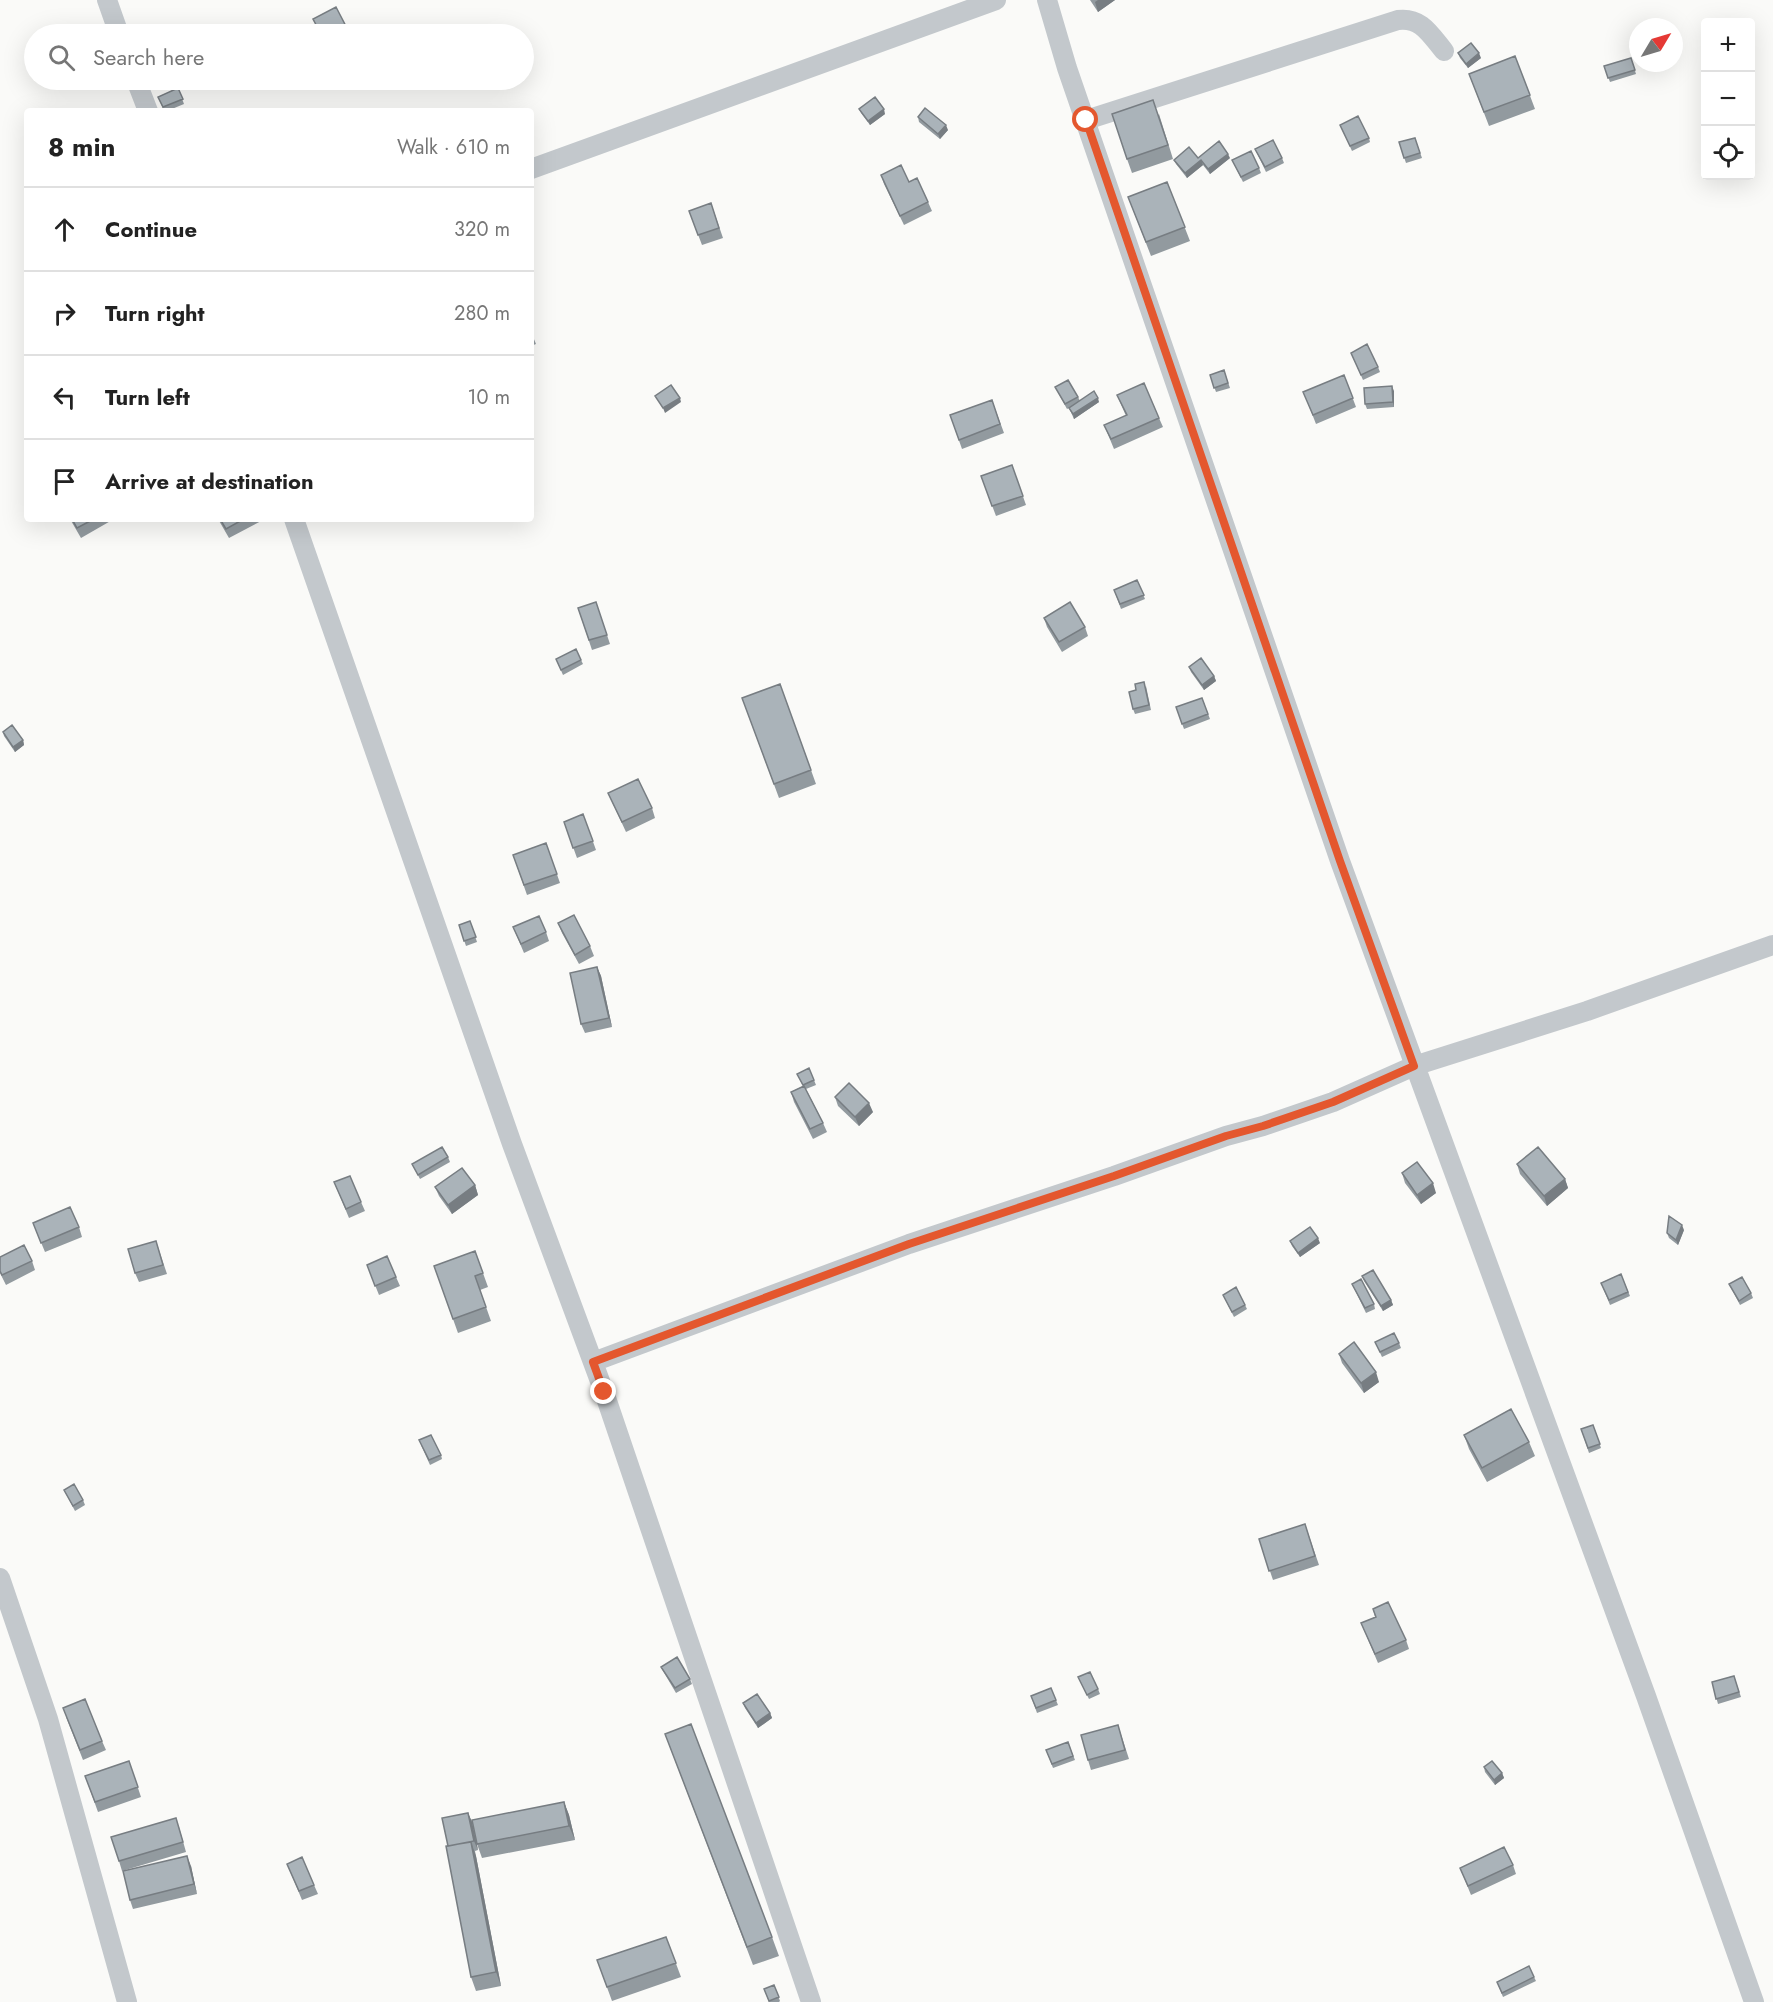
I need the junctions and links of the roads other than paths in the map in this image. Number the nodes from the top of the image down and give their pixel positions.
1 (107, 0) edge
2 (996, 0) edge
3 (1047, 0) edge
4 (116, 24) edge
5 (1444, 51) dead end
6 (140, 90) edge
7 (147, 108) edge
8 (1086, 120) junction
9 (534, 168) edge
10 (295, 522) edge
11 (1773, 945) edge
12 (1414, 1066) junction
13 (593, 1362) junction
14 (0, 1578) edge
15 (127, 2002) edge
16 (811, 2002) edge
17 (1754, 2002) edge

1 - 4 street
2 - 9 street
3 - 8 street
5 - 8 street
6 - 7 street
8 - 12 street
10 - 13 street
11 - 12 street
12 - 13 street
12 - 17 street
13 - 16 street
14 - 15 street

